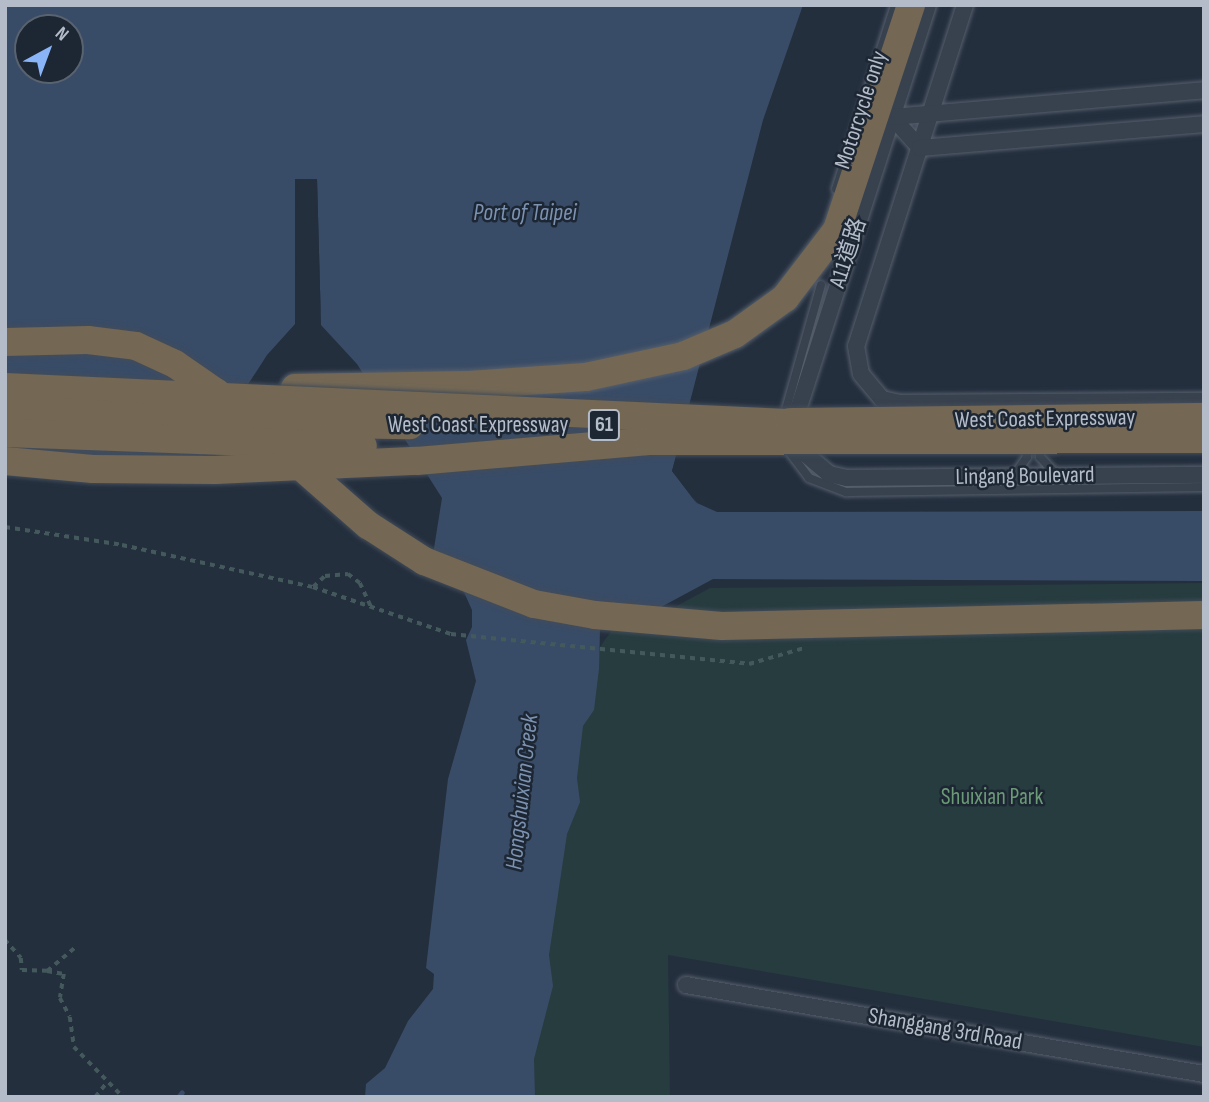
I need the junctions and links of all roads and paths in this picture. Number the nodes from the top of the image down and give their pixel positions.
1 (895, 5) edge
2 (911, 5) edge
3 (928, 5) edge
4 (965, 5) edge
5 (1204, 90) edge
6 (930, 114) junction
7 (892, 117) junction
8 (1204, 124) edge
9 (920, 148) junction
10 (831, 216) dead end
11 (814, 279) junction
12 (5, 342) edge
13 (5, 374) edge
14 (5, 387) edge
15 (1204, 401) edge
16 (1009, 402) junction
17 (1055, 402) junction
18 (5, 408) edge
19 (1204, 416) edge
20 (1204, 424) edge
21 (5, 433) edge
22 (1204, 439) edge
23 (1204, 447) edge
24 (905, 449) junction
25 (1204, 458) edge
26 (5, 461) edge
27 (1204, 475) edge
28 (1014, 476) junction
29 (1057, 476) junction
30 (847, 478) joint
31 (1204, 487) edge
32 (5, 527) edge
33 (313, 587) junction
34 (371, 607) junction
35 (1204, 615) edge
36 (637, 656) dead end
37 (5, 940) edge
38 (76, 947) dead end
39 (47, 971) junction
40 (687, 985) dead end
41 (1204, 1074) edge
42 (107, 1081) junction
43 (95, 1097) edge
44 (123, 1097) edge

1 - 10 lane, Motorcycle only
2 - 11 highway
3 - 7 street, A11道路
4 - 6 street, A11道路
5 - 6 street
6 - 7 street
6 - 9 street, A11道路
7 - 9 street
7 - 30 street, A11道路
8 - 9 street
9 - 16 street, A11道路
11 - 13 highway, bridge
11 - 31 lane
12 - 35 highway, bridge
14 - 20 highway, bridge
15 - 17 street
16 - 17 street
16 - 28 lane
17 - 29 lane
18 - 19 highway, West Coast Expressway / 61, bridge
21 - 24 highway, West Coast Expressway / 61, bridge
22 - 26 highway, bridge
23 - 24 highway, West Coast Expressway / 61
24 - 25 highway
27 - 29 street, Lingang Boulevard
28 - 29 street, Lingang Boulevard
28 - 30 street, Lingang Boulevard
32 - 33 path
33 - 34 path
33 - 34 path
34 - 36 path
37 - 39 path
38 - 39 path
39 - 42 path
40 - 41 street, Shanggang 3rd Road
42 - 43 path
42 - 44 path

